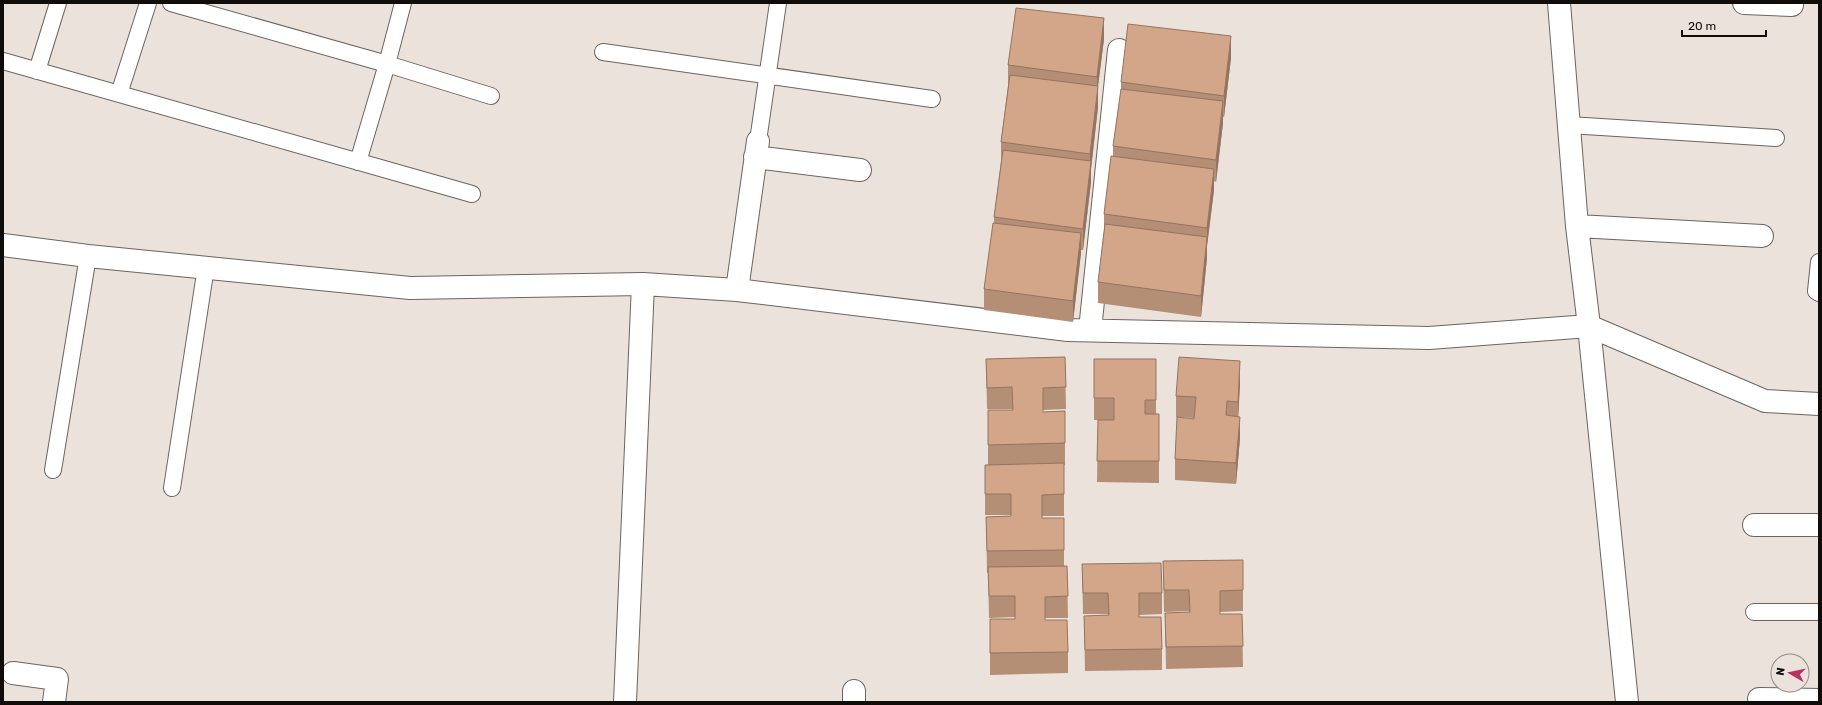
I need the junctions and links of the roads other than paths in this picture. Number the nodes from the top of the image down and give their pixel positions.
1 (58, 3) edge
2 (148, 3) edge
3 (171, 3) edge
4 (403, 3) edge
5 (778, 3) edge
6 (1559, 3) edge
7 (1744, 3) edge
8 (1792, 5) dead end
9 (1119, 50) dead end
10 (603, 52) dead end
11 (3, 61) edge
12 (387, 64) junction
13 (37, 71) junction
14 (768, 76) junction
15 (119, 94) junction
16 (491, 96) dead end
17 (932, 99) dead end
18 (1569, 125) junction
19 (1776, 138) dead end
20 (756, 149) junction
21 (358, 162) junction
22 (860, 170) dead end
23 (472, 194) dead end
24 (1577, 226) junction
25 (1762, 236) dead end
26 (3, 246) edge
27 (88, 256) junction
28 (1819, 262) edge
29 (206, 268) junction
30 (643, 284) junction
31 (737, 290) junction
32 (1819, 293) edge
33 (1589, 326) junction
34 (1090, 330) junction
35 (1819, 404) edge
36 (53, 470) dead end
37 (172, 488) dead end
38 (1754, 525) dead end
39 (1819, 525) edge
40 (1754, 612) dead end
41 (1819, 612) edge
42 (13, 673) dead end
43 (1759, 699) dead end
44 (1819, 700) edge
45 (54, 702) edge
46 (626, 702) edge
47 (1627, 702) edge

1 - 13 lane
2 - 15 lane
3 - 12 lane
4 - 12 lane
5 - 14 lane
6 - 18 street
7 - 8 street
9 - 34 street
10 - 14 lane
11 - 13 lane
12 - 16 lane
12 - 21 lane
13 - 15 lane
14 - 17 lane
14 - 20 lane
15 - 21 lane
18 - 19 lane
18 - 24 street
20 - 22 street
20 - 31 street
21 - 23 lane
24 - 25 street
24 - 33 street
26 - 27 street
27 - 29 street
27 - 36 lane
28 - 32 lane
29 - 30 street
29 - 37 lane
30 - 31 street
30 - 46 street
31 - 34 street
33 - 34 street
33 - 35 street
33 - 47 street
38 - 39 street
40 - 41 lane
42 - 45 street
43 - 44 street

